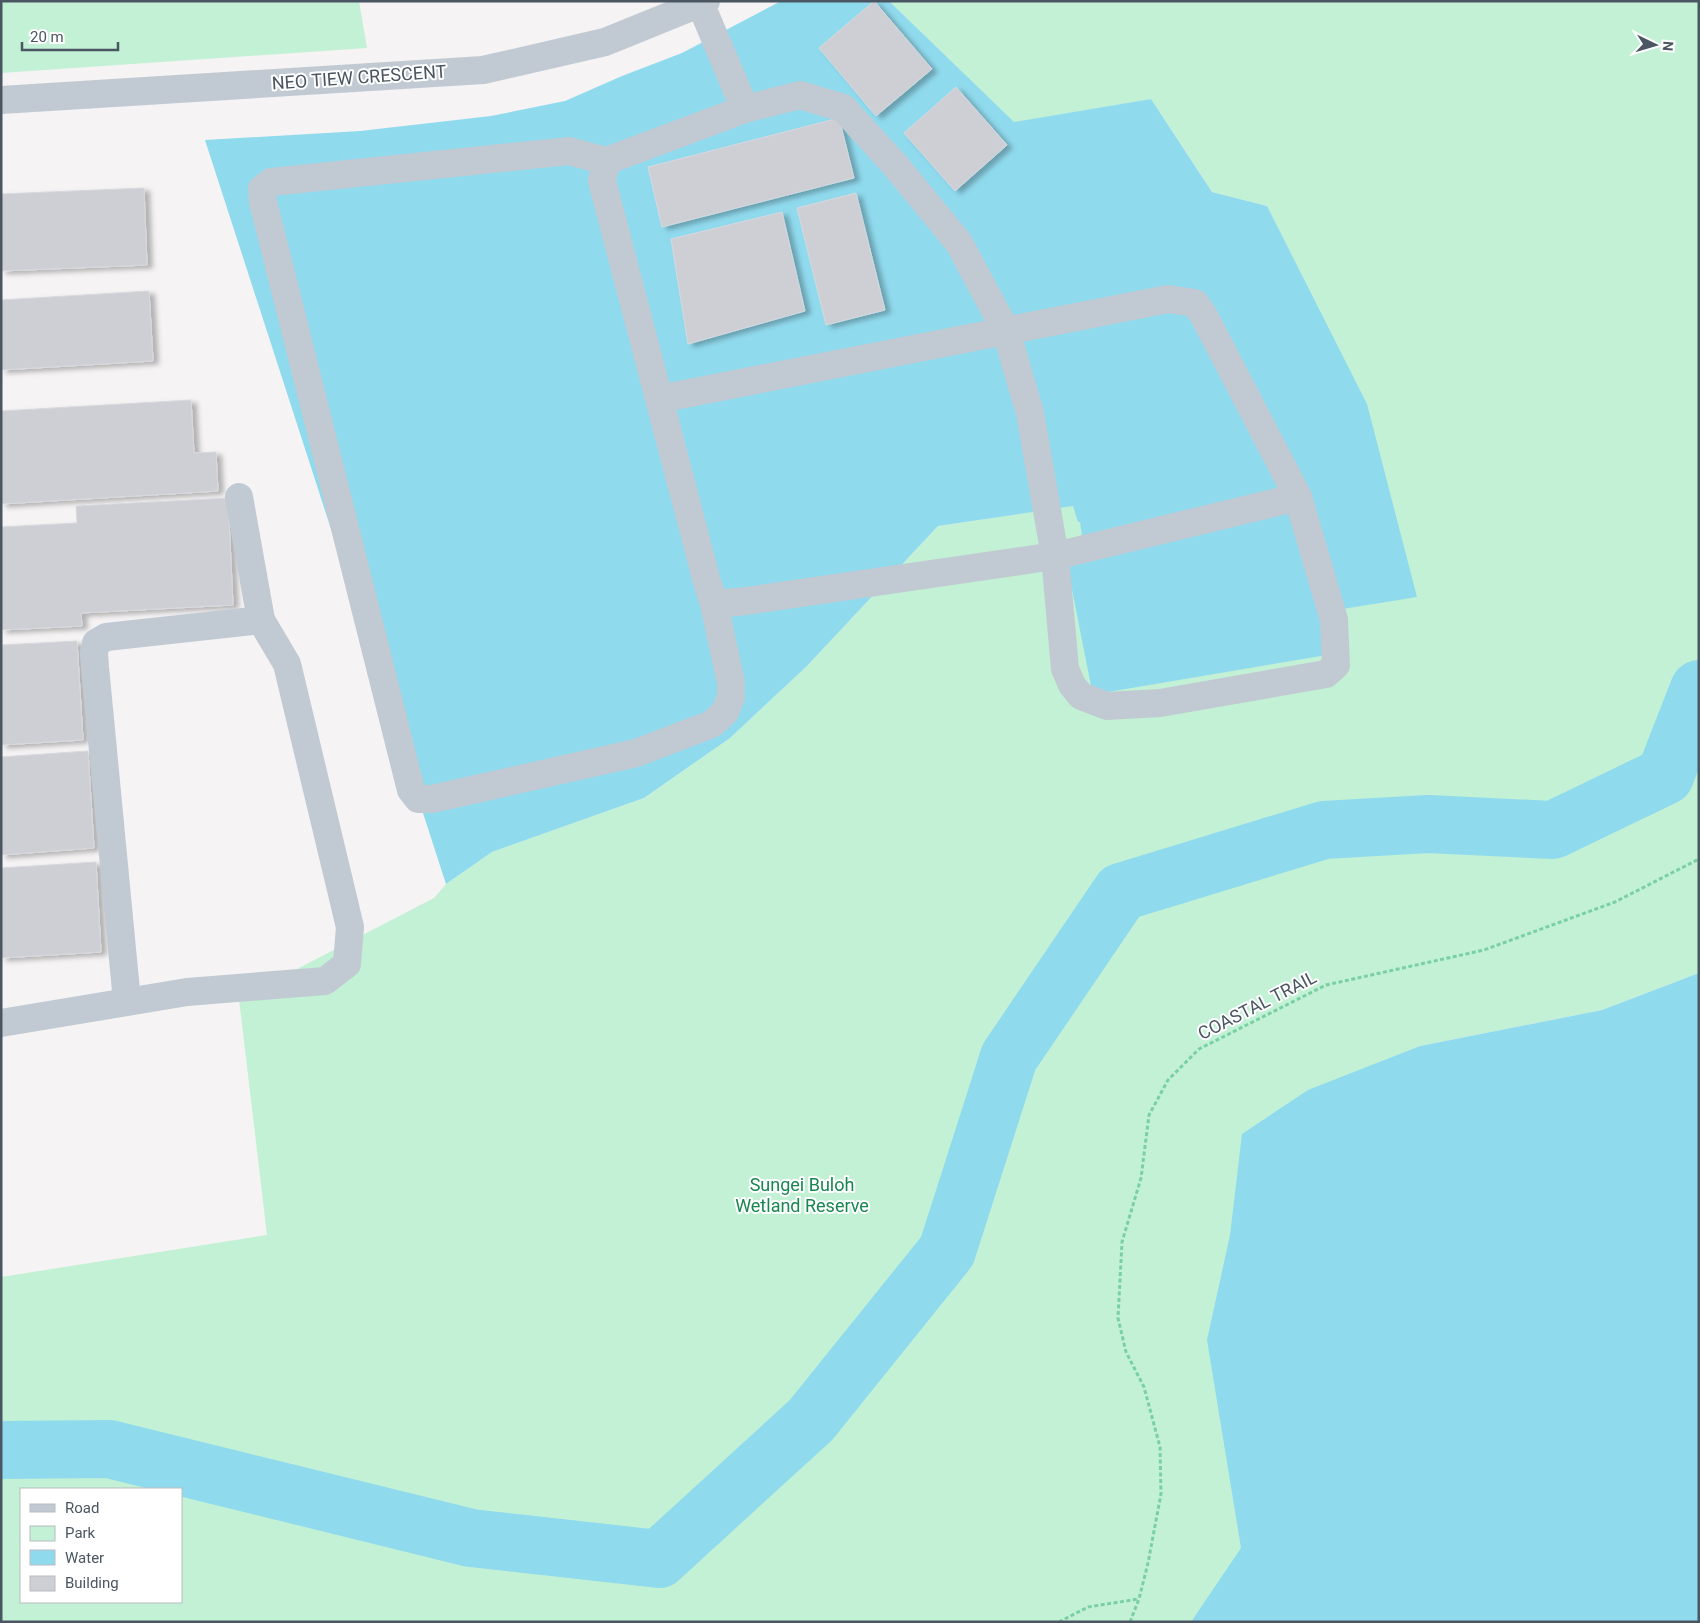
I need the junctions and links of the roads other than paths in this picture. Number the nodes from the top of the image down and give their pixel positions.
1 (703, 3) edge
2 (1, 100) edge
3 (745, 109) junction
4 (606, 161) junction
5 (1006, 331) junction
6 (659, 399) junction
7 (239, 497) dead end
8 (1298, 497) junction
9 (1055, 556) junction
10 (714, 604) junction
11 (261, 620) junction
12 (127, 1001) junction
13 (1, 1023) edge

1 - 2 street, NEO TIEW CRESCENT
1 - 3 street
3 - 4 street
3 - 5 street
4 - 6 street
4 - 10 street
5 - 6 street
5 - 8 street
5 - 9 street
6 - 10 street
7 - 11 street
8 - 9 street
8 - 9 street
9 - 10 street
11 - 12 street
11 - 12 street
12 - 13 street

